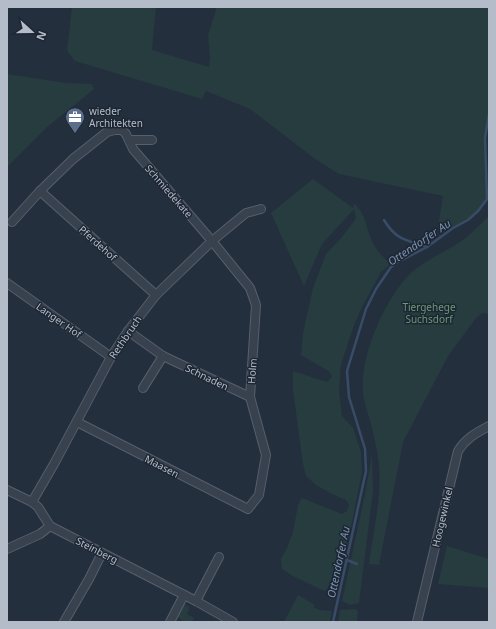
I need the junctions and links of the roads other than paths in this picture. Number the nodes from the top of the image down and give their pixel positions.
1 (129, 140) junction
2 (152, 140) dead end
3 (40, 191) junction
4 (261, 209) dead end
5 (12, 222) dead end
6 (212, 240) junction
7 (7, 283) edge
8 (156, 295) junction
9 (128, 331) junction
10 (163, 356) junction
11 (111, 357) junction
12 (143, 388) dead end
13 (250, 398) junction
14 (76, 422) junction
15 (489, 426) edge
16 (7, 490) edge
17 (32, 502) junction
18 (248, 509) joint
19 (50, 526) junction
20 (7, 550) edge
21 (102, 553) junction
22 (219, 557) dead end
23 (184, 595) junction
24 (196, 601) junction
25 (64, 622) edge
26 (170, 622) edge
27 (233, 622) edge
28 (417, 622) edge

1 - 2 street
1 - 3 street, Schmiedekate
1 - 6 street, Schmiedekate
3 - 5 street
3 - 8 street, Pferdehof
4 - 6 street, Rethbruch
6 - 8 street, Rethbruch
6 - 13 street, Holm
7 - 11 street, Langer Hof
8 - 9 street, Rethbruch
9 - 10 street, Schnaden
9 - 11 street, Rethbruch
10 - 12 street
10 - 13 street, Schnaden
11 - 14 street, Rethbruch
13 - 18 street, Holm
14 - 17 street, Rethbruch
14 - 18 street, Maasen
15 - 28 street, Hoogewinkel
16 - 17 street
17 - 19 street
19 - 20 street
19 - 21 street, Steinberg
21 - 23 street, Steinberg
21 - 25 street
22 - 24 street
23 - 24 street, Steinberg
23 - 26 street
24 - 27 street, Steinberg

